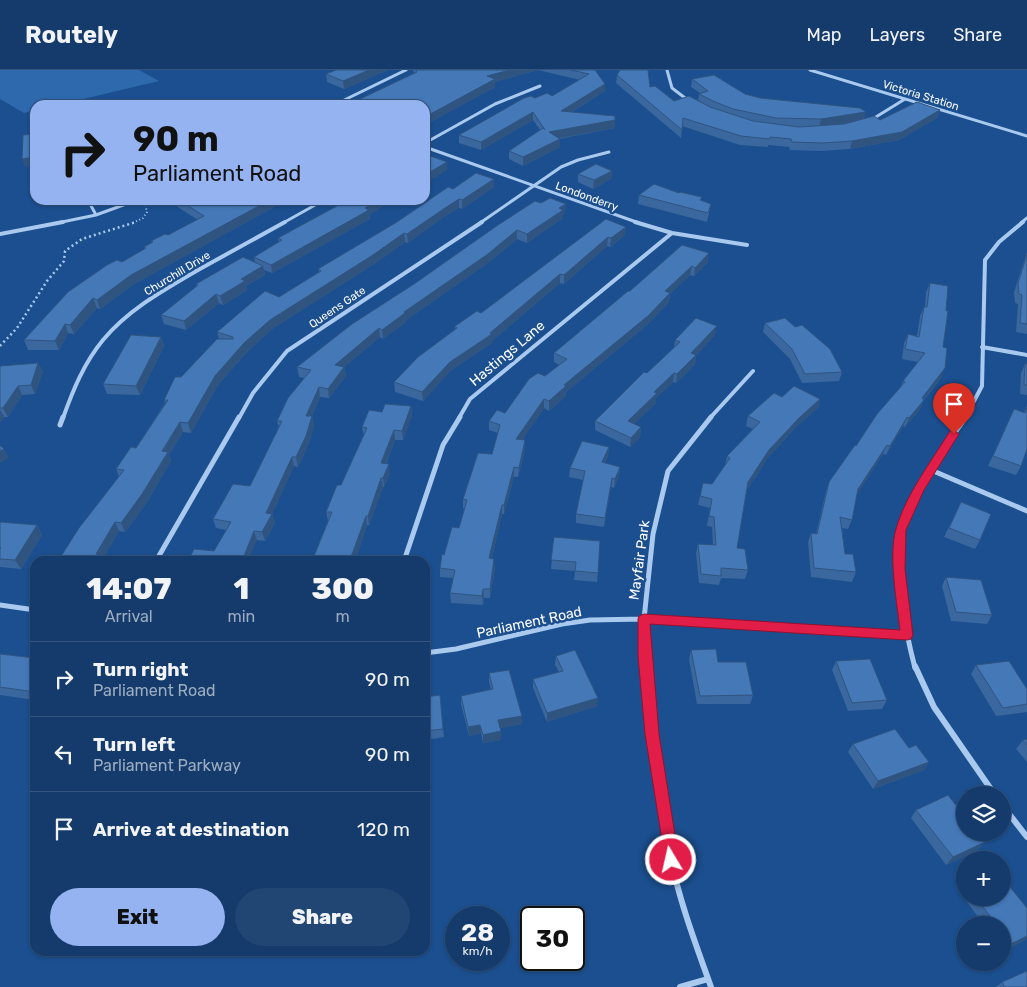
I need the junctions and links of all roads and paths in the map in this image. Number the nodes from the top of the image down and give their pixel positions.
1 (406, 70) edge
2 (667, 70) edge
3 (810, 70) edge
4 (540, 86) dead end
5 (905, 99) junction
6 (344, 100) edge
7 (693, 104) edge
8 (863, 124) edge
9 (1027, 136) edge
10 (430, 142) edge
11 (430, 147) edge
12 (609, 152) dead end
13 (535, 186) junction
14 (91, 205) edge
15 (125, 205) edge
16 (146, 205) edge
17 (315, 205) edge
18 (96, 215) junction
19 (1027, 218) edge
20 (672, 233) junction
21 (0, 234) edge
22 (747, 245) dead end
23 (0, 346) edge
24 (982, 346) junction
25 (1027, 355) edge
26 (753, 371) dead end
27 (60, 424) dead end
28 (931, 470) junction
29 (1027, 511) edge
30 (159, 556) edge
31 (406, 556) edge
32 (0, 605) edge
33 (30, 609) edge
34 (644, 619) junction
35 (907, 635) junction
36 (430, 652) edge
37 (988, 786) edge
38 (1011, 817) edge
39 (1027, 837) edge
40 (709, 983) edge
41 (680, 987) edge

1 - 6 street
2 - 7 street
3 - 5 street, Victoria Station
4 - 10 street
5 - 8 street
5 - 9 street, Victoria Station
11 - 13 street, Londonderry
12 - 13 street, Queens Gate
13 - 20 street, Londonderry
13 - 30 street, Queens Gate
14 - 18 street
15 - 18 street
16 - 23 path
17 - 27 street, Churchill Drive
18 - 21 street
19 - 24 street
20 - 22 street, Londonderry
20 - 31 street, Hastings Lane
24 - 25 street
24 - 28 street
26 - 34 street, Mayfair Park
28 - 29 street
28 - 35 street
32 - 33 street
34 - 35 street, Parliament Road
34 - 36 street, Parliament Road
34 - 40 street, Mayfair Park
35 - 37 street
38 - 39 street
40 - 41 street

